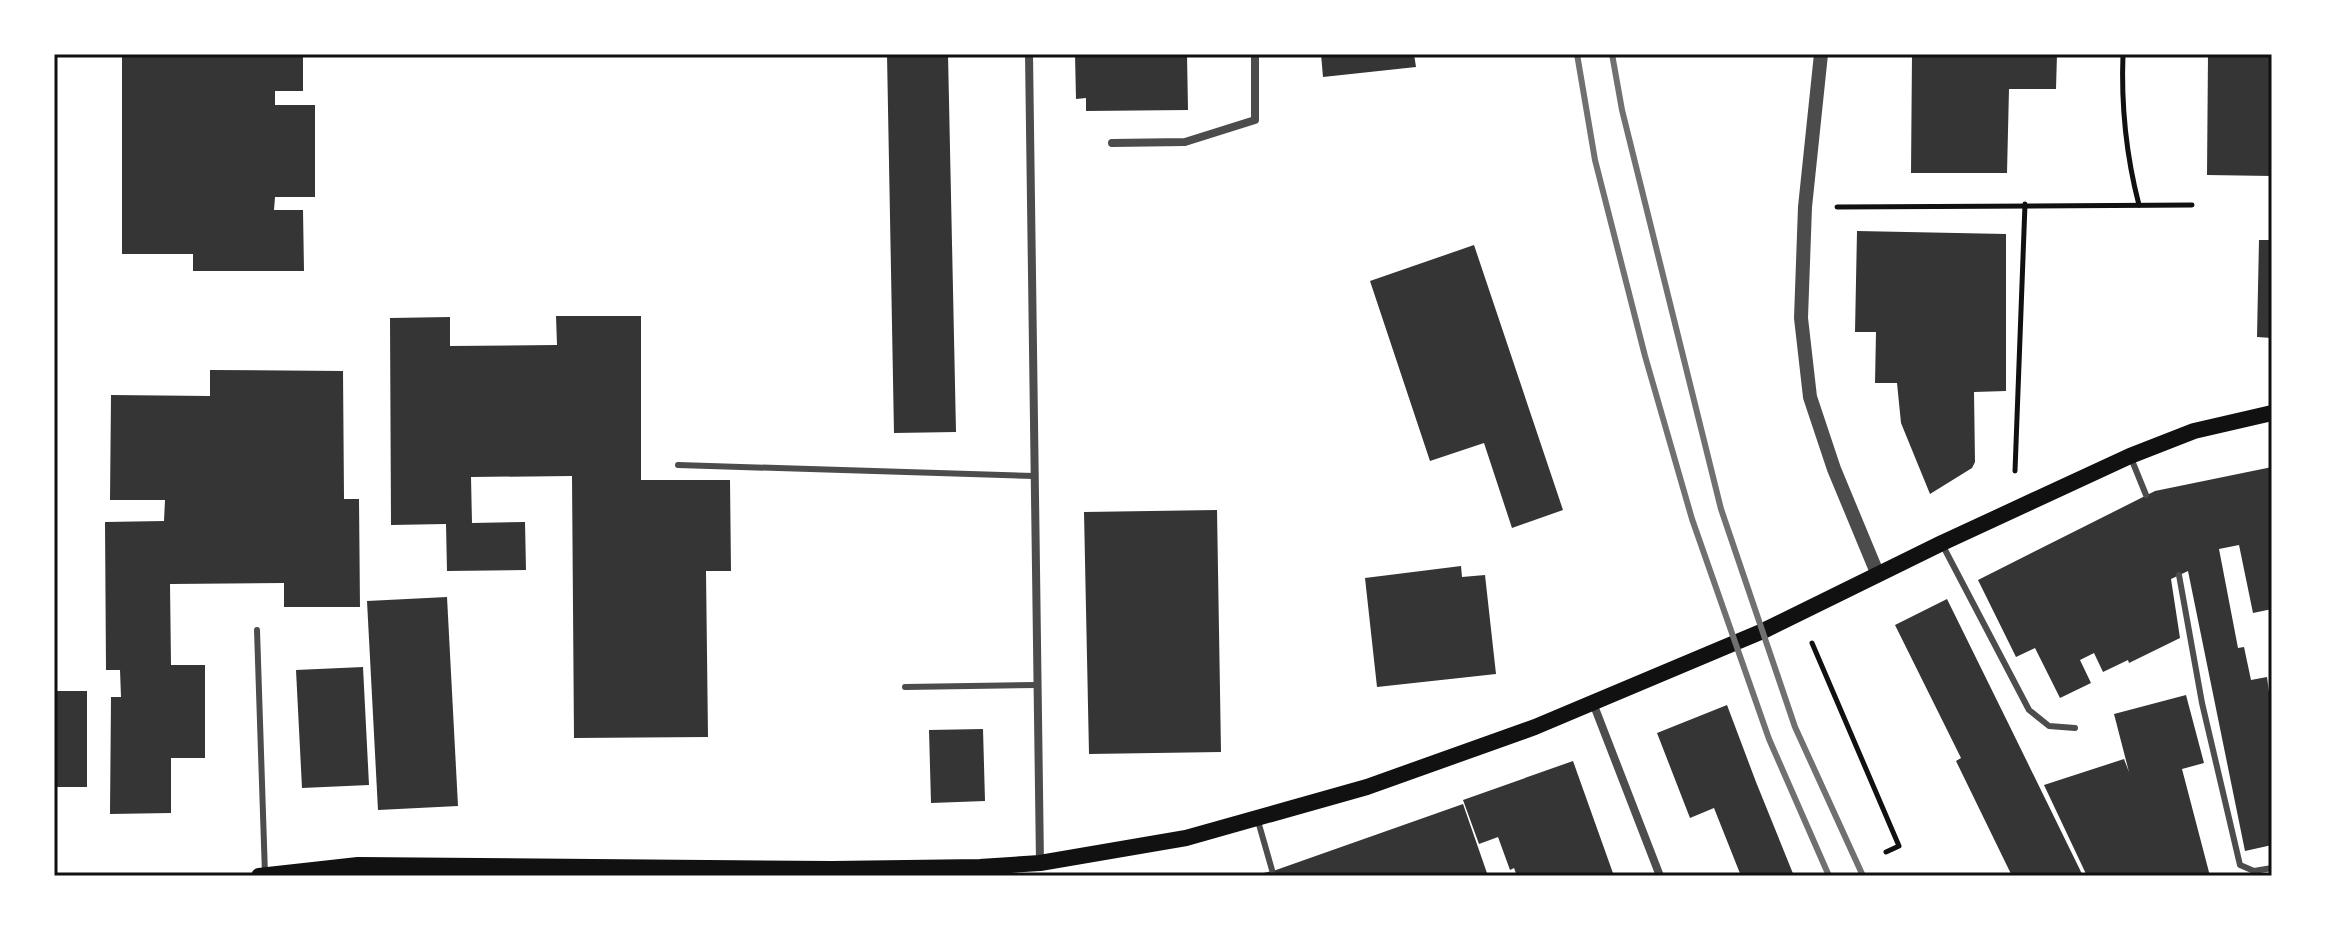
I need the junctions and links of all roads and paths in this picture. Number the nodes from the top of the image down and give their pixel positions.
1 (1029, 54) edge
2 (1255, 54) edge
3 (1821, 54) edge
4 (2123, 54) edge
5 (1112, 143) dead end
6 (2025, 204) junction
7 (2139, 205) junction
8 (2192, 205) dead end
9 (1805, 207) junction
10 (2272, 413) edge
11 (2130, 456) junction
12 (678, 465) dead end
13 (1034, 476) junction
14 (2146, 495) dead end
15 (2014, 510) junction
16 (1942, 543) junction
17 (1878, 575) junction
18 (2179, 575) dead end
19 (1798, 613) junction
20 (257, 630) dead end
21 (1037, 685) junction
22 (905, 687) dead end
23 (1593, 702) junction
24 (2075, 728) dead end
25 (1257, 818) junction
26 (1886, 852) dead end
27 (1040, 863) junction
28 (2272, 868) edge
29 (1272, 870) dead end
30 (262, 875) edge
31 (1660, 876) edge

1 - 13 street
2 - 5 street
3 - 9 street
4 - 7 path
6 - 7 path
6 - 9 path
6 - 15 path
7 - 8 path
9 - 17 street
10 - 11 main road
11 - 14 lane
11 - 15 main road
12 - 13 lane
13 - 21 street
15 - 16 main road
16 - 17 main road
16 - 24 lane
17 - 19 main road
18 - 28 lane
19 - 23 main road
19 - 26 path
20 - 30 lane
21 - 22 lane
21 - 27 street
23 - 25 main road
23 - 31 street
25 - 27 main road
25 - 29 lane
27 - 30 main road

